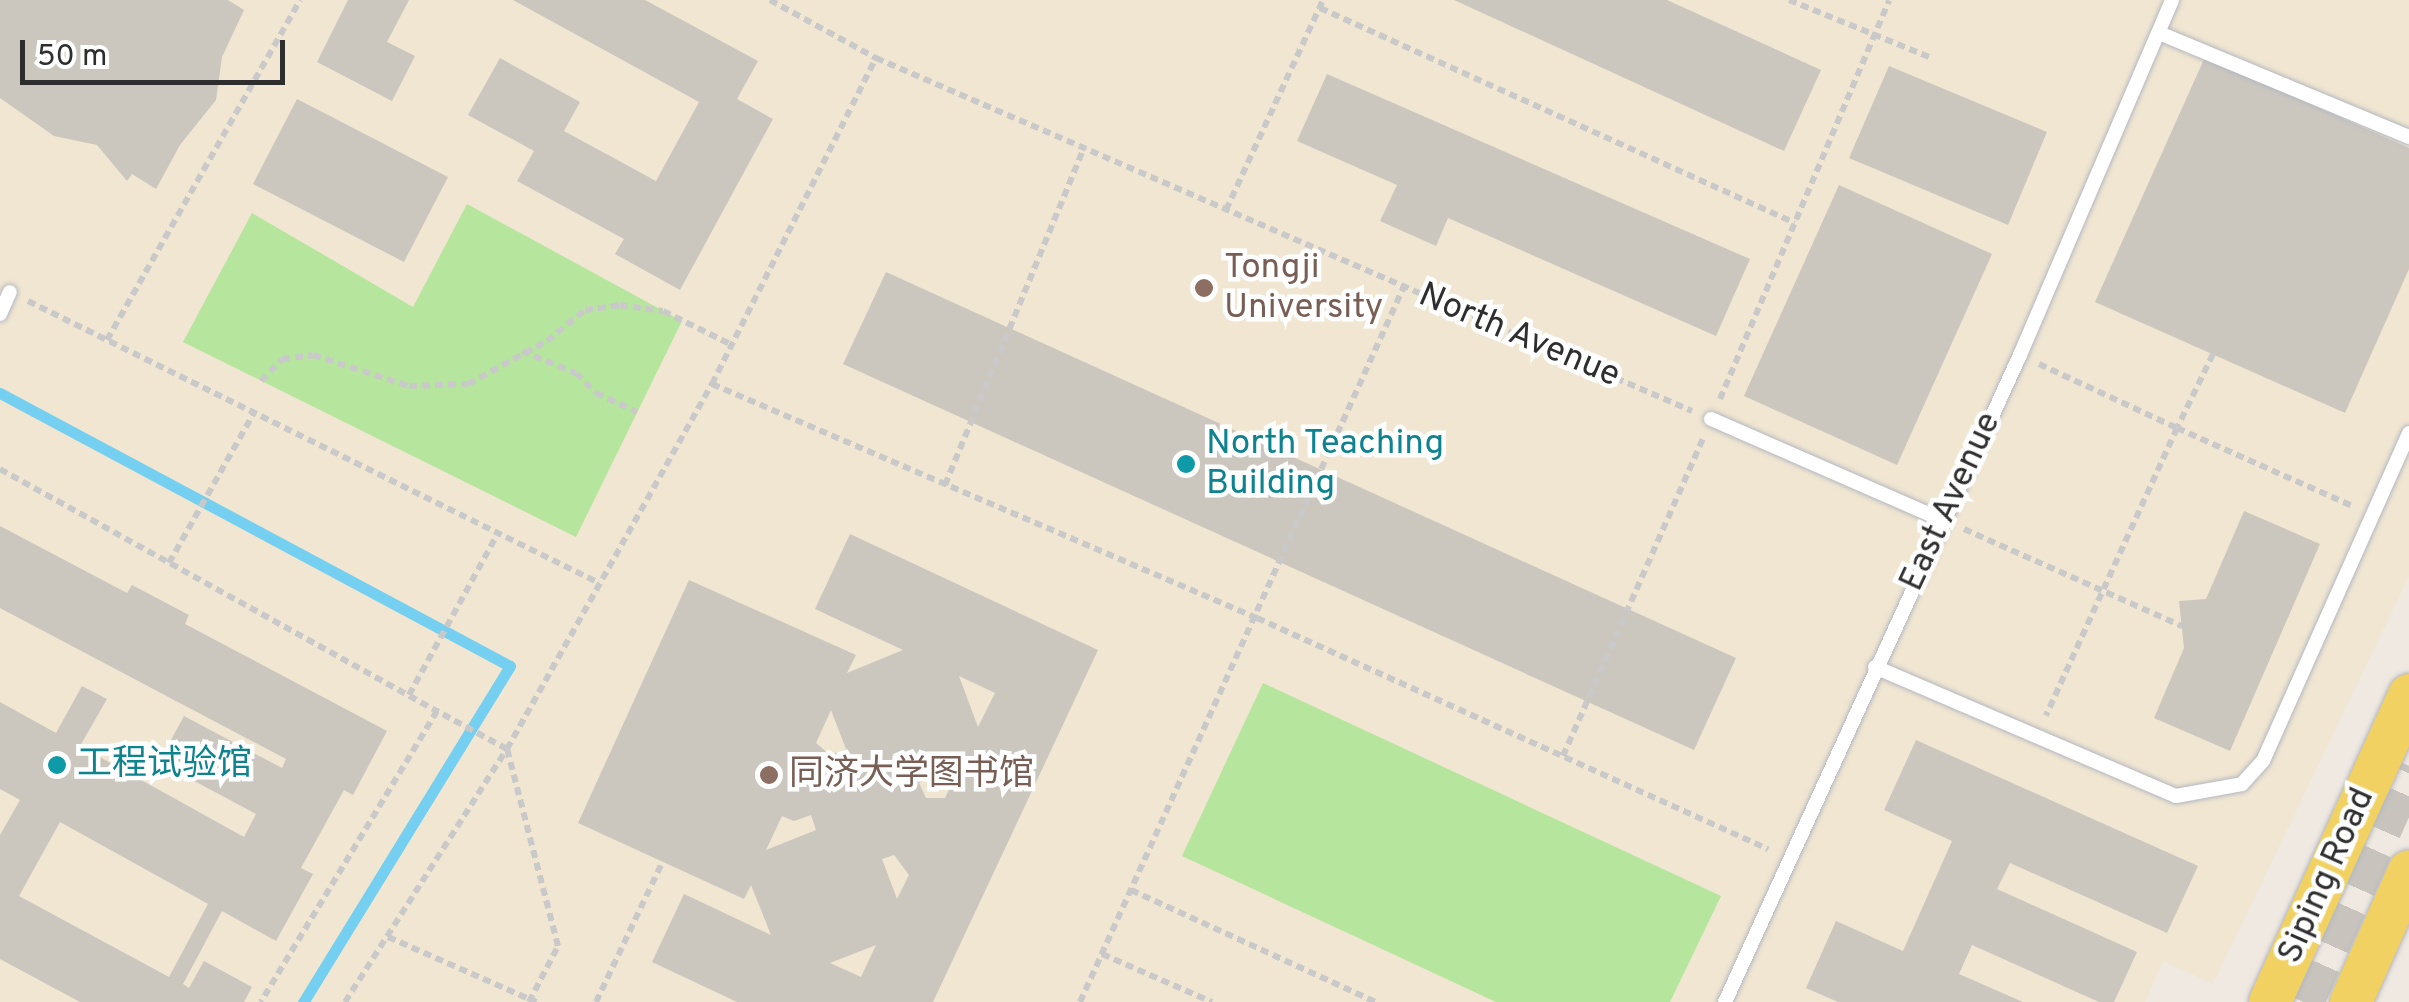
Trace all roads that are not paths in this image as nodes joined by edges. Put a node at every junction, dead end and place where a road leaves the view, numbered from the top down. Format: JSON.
{"nodes":[{"id":1,"x":2172,"y":0,"type":"edge"},
{"id":2,"x":2159,"y":32,"type":"junction"},
{"id":3,"x":2409,"y":137,"type":"edge"},
{"id":4,"x":10,"y":292,"type":"road end"},
{"id":5,"x":0,"y":314,"type":"edge"},
{"id":6,"x":1712,"y":419,"type":"road end"},
{"id":7,"x":2409,"y":433,"type":"edge"},
{"id":8,"x":1942,"y":520,"type":"junction"},
{"id":9,"x":1875,"y":666,"type":"junction"},
{"id":10,"x":2409,"y":695,"type":"edge"},
{"id":11,"x":2409,"y":871,"type":"edge"},
{"id":12,"x":1725,"y":1002,"type":"edge"},
{"id":13,"x":2270,"y":1002,"type":"edge"},
{"id":14,"x":2352,"y":1002,"type":"edge"}],
"edges":[{"from":1,"to":2,"type":"lane","name":"East Avenue"},
{"from":2,"to":3,"type":"lane"},
{"from":2,"to":8,"type":"lane","name":"East Avenue"},
{"from":4,"to":5,"type":"lane"},
{"from":6,"to":8,"type":"lane"},
{"from":7,"to":9,"type":"lane"},
{"from":8,"to":9,"type":"lane","name":"East Avenue"},
{"from":9,"to":12,"type":"lane","name":"East Avenue"},
{"from":10,"to":13,"type":"main road","name":"Siping Road"},
{"from":11,"to":14,"type":"main road","name":"Siping Road"}]}
